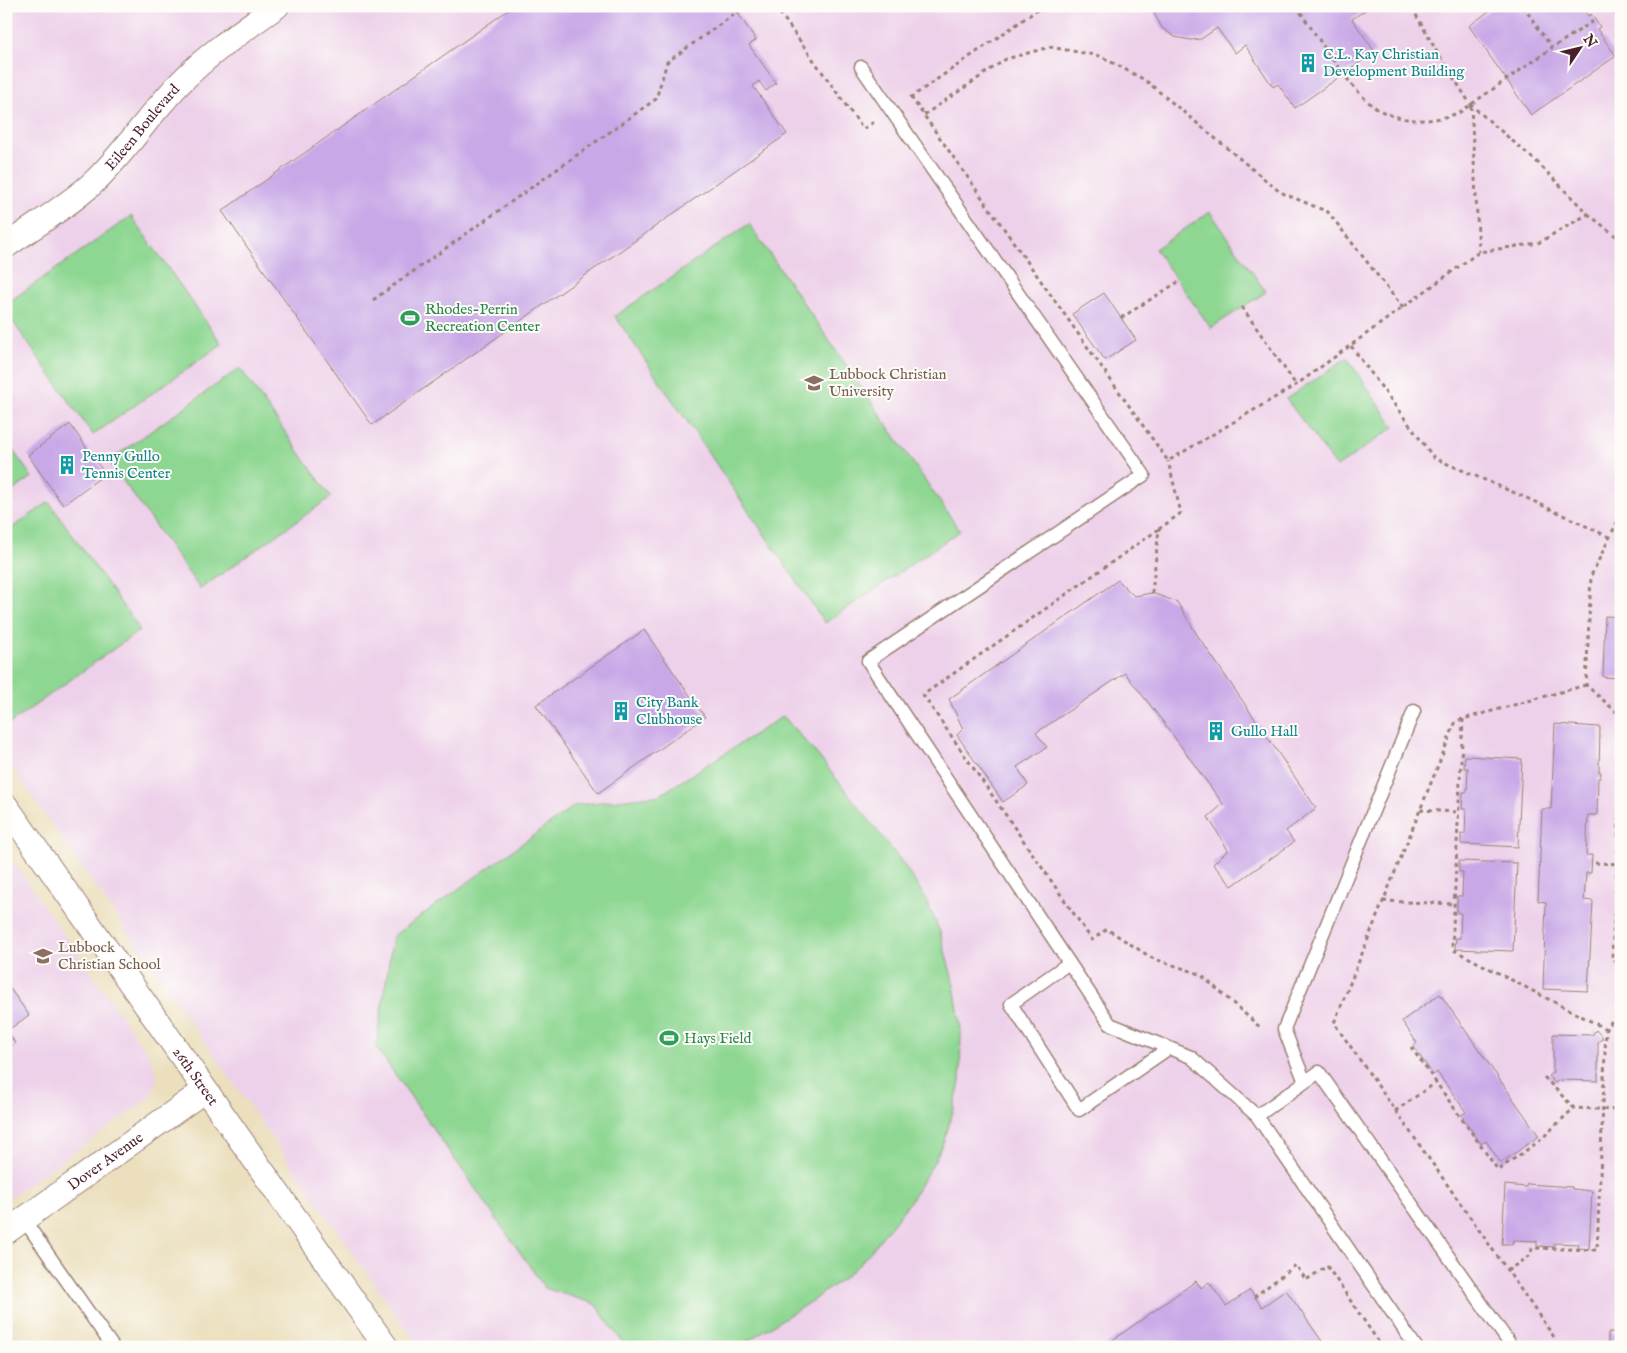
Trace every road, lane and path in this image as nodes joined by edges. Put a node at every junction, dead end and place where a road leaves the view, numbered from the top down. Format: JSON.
{"nodes":[{"id":1,"x":277,"y":6,"type":"edge"},
{"id":2,"x":746,"y":6,"type":"edge"},
{"id":3,"x":775,"y":6,"type":"edge"},
{"id":4,"x":1043,"y":6,"type":"edge"},
{"id":5,"x":1296,"y":6,"type":"edge"},
{"id":6,"x":1411,"y":6,"type":"edge"},
{"id":7,"x":1524,"y":6,"type":"edge"},
{"id":8,"x":1610,"y":6,"type":"edge"},
{"id":9,"x":1595,"y":20,"type":"dead end"},
{"id":10,"x":1621,"y":20,"type":"edge"},
{"id":11,"x":1552,"y":48,"type":"junction"},
{"id":12,"x":861,"y":67,"type":"dead end"},
{"id":13,"x":911,"y":97,"type":"junction"},
{"id":14,"x":905,"y":101,"type":"dead end"},
{"id":15,"x":1471,"y":105,"type":"junction"},
{"id":16,"x":924,"y":116,"type":"junction"},
{"id":17,"x":878,"y":119,"type":"dead end"},
{"id":18,"x":1588,"y":214,"type":"junction"},
{"id":19,"x":1621,"y":240,"type":"edge"},
{"id":20,"x":6,"y":246,"type":"edge"},
{"id":21,"x":1479,"y":252,"type":"junction"},
{"id":22,"x":1178,"y":282,"type":"dead end"},
{"id":23,"x":373,"y":300,"type":"dead end"},
{"id":24,"x":1242,"y":307,"type":"dead end"},
{"id":25,"x":1403,"y":308,"type":"junction"},
{"id":26,"x":1121,"y":318,"type":"dead end"},
{"id":27,"x":1351,"y":346,"type":"junction"},
{"id":28,"x":1296,"y":386,"type":"junction"},
{"id":29,"x":1168,"y":461,"type":"junction"},
{"id":30,"x":1621,"y":514,"type":"edge"},
{"id":31,"x":1159,"y":529,"type":"junction"},
{"id":32,"x":1609,"y":538,"type":"junction"},
{"id":33,"x":1152,"y":593,"type":"dead end"},
{"id":34,"x":1586,"y":685,"type":"junction"},
{"id":35,"x":1414,"y":711,"type":"dead end"},
{"id":36,"x":1621,"y":716,"type":"edge"},
{"id":37,"x":1463,"y":719,"type":"junction"},
{"id":38,"x":1621,"y":777,"type":"edge"},
{"id":39,"x":6,"y":806,"type":"edge"},
{"id":40,"x":1420,"y":810,"type":"junction"},
{"id":41,"x":1459,"y":812,"type":"junction"},
{"id":42,"x":1595,"y":863,"type":"dead end"},
{"id":43,"x":1619,"y":864,"type":"edge"},
{"id":44,"x":1383,"y":901,"type":"junction"},
{"id":45,"x":1454,"y":904,"type":"junction"},
{"id":46,"x":1070,"y":963,"type":"junction"},
{"id":47,"x":1621,"y":966,"type":"edge"},
{"id":48,"x":1621,"y":1013,"type":"edge"},
{"id":49,"x":1261,"y":1028,"type":"dead end"},
{"id":50,"x":1606,"y":1029,"type":"junction"},
{"id":51,"x":1411,"y":1046,"type":"dead end"},
{"id":52,"x":1170,"y":1048,"type":"junction"},
{"id":53,"x":1544,"y":1077,"type":"dead end"},
{"id":54,"x":1305,"y":1082,"type":"junction"},
{"id":55,"x":1437,"y":1082,"type":"junction"},
{"id":56,"x":205,"y":1090,"type":"junction"},
{"id":57,"x":1574,"y":1108,"type":"junction"},
{"id":58,"x":1603,"y":1109,"type":"junction"},
{"id":59,"x":1621,"y":1110,"type":"edge"},
{"id":60,"x":1395,"y":1111,"type":"junction"},
{"id":61,"x":1257,"y":1116,"type":"junction"},
{"id":62,"x":15,"y":1226,"type":"edge"},
{"id":63,"x":1507,"y":1271,"type":"junction"},
{"id":64,"x":1254,"y":1297,"type":"dead end"},
{"id":65,"x":1554,"y":1337,"type":"dead end"},
{"id":66,"x":113,"y":1347,"type":"edge"},
{"id":67,"x":386,"y":1347,"type":"edge"},
{"id":68,"x":1382,"y":1347,"type":"edge"},
{"id":69,"x":1416,"y":1347,"type":"edge"},
{"id":70,"x":1512,"y":1347,"type":"edge"}],
"edges":[{"from":1,"to":20,"type":"street","name":"Eileen Boulevard"},
{"from":2,"to":23,"type":"path"},
{"from":3,"to":17,"type":"path"},
{"from":4,"to":13,"type":"path"},
{"from":5,"to":15,"type":"path"},
{"from":6,"to":15,"type":"path"},
{"from":7,"to":11,"type":"path"},
{"from":8,"to":10,"type":"path"},
{"from":9,"to":11,"type":"path"},
{"from":11,"to":15,"type":"path"},
{"from":12,"to":46,"type":"lane"},
{"from":13,"to":14,"type":"path"},
{"from":13,"to":16,"type":"path"},
{"from":15,"to":18,"type":"path"},
{"from":15,"to":21,"type":"path"},
{"from":16,"to":25,"type":"path"},
{"from":16,"to":29,"type":"path"},
{"from":18,"to":19,"type":"path"},
{"from":18,"to":21,"type":"path"},
{"from":21,"to":25,"type":"path"},
{"from":22,"to":26,"type":"path"},
{"from":24,"to":28,"type":"path"},
{"from":25,"to":27,"type":"path"},
{"from":27,"to":28,"type":"path"},
{"from":27,"to":32,"type":"path"},
{"from":28,"to":29,"type":"path"},
{"from":29,"to":31,"type":"path"},
{"from":30,"to":32,"type":"path"},
{"from":31,"to":33,"type":"path"},
{"from":31,"to":49,"type":"path"},
{"from":32,"to":34,"type":"path"},
{"from":34,"to":36,"type":"path"},
{"from":34,"to":37,"type":"path"},
{"from":35,"to":54,"type":"lane"},
{"from":37,"to":40,"type":"path"},
{"from":37,"to":41,"type":"path"},
{"from":38,"to":43,"type":"path"},
{"from":39,"to":56,"type":"street","name":"26th Street"},
{"from":40,"to":41,"type":"path"},
{"from":40,"to":44,"type":"path"},
{"from":41,"to":45,"type":"path"},
{"from":42,"to":43,"type":"path"},
{"from":43,"to":47,"type":"path"},
{"from":44,"to":45,"type":"path"},
{"from":44,"to":60,"type":"path"},
{"from":45,"to":50,"type":"path"},
{"from":46,"to":52,"type":"lane"},
{"from":46,"to":52,"type":"lane"},
{"from":48,"to":50,"type":"path"},
{"from":50,"to":58,"type":"path"},
{"from":51,"to":55,"type":"path"},
{"from":52,"to":61,"type":"lane"},
{"from":53,"to":57,"type":"path"},
{"from":54,"to":61,"type":"lane"},
{"from":54,"to":70,"type":"lane"},
{"from":55,"to":57,"type":"path"},
{"from":55,"to":60,"type":"path"},
{"from":56,"to":62,"type":"street","name":"Dover Avenue"},
{"from":56,"to":67,"type":"street","name":"26th Street"},
{"from":57,"to":58,"type":"path"},
{"from":58,"to":59,"type":"path"},
{"from":58,"to":63,"type":"path"},
{"from":60,"to":63,"type":"path"},
{"from":61,"to":69,"type":"lane"},
{"from":62,"to":66,"type":"lane"},
{"from":63,"to":65,"type":"path"},
{"from":64,"to":68,"type":"path"}]}
